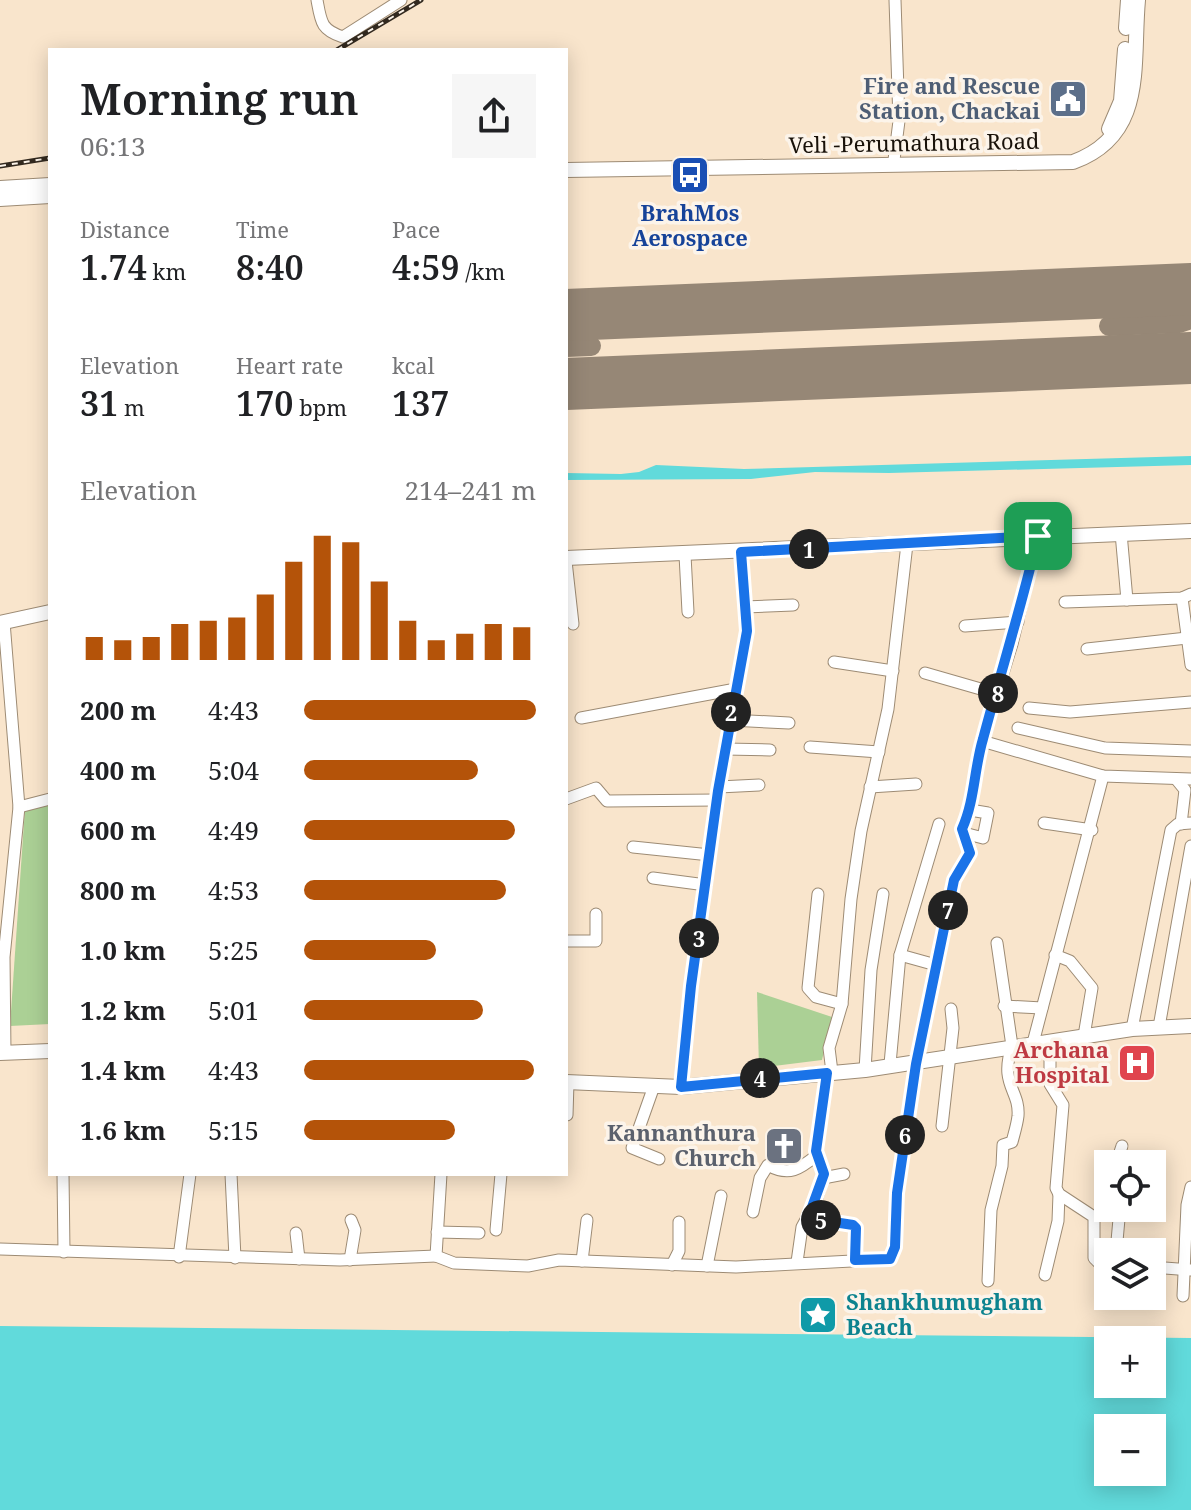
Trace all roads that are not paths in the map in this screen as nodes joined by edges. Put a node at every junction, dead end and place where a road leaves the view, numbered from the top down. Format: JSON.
{"nodes":[{"id":1,"x":317,"y":0,"type":"edge"},
{"id":2,"x":401,"y":0,"type":"edge"},
{"id":3,"x":895,"y":0,"type":"edge"},
{"id":4,"x":1128,"y":0,"type":"edge"},
{"id":5,"x":1138,"y":0,"type":"edge"},
{"id":6,"x":894,"y":160,"type":"junction"},
{"id":7,"x":568,"y":163,"type":"edge"},
{"id":8,"x":568,"y":170,"type":"edge"},
{"id":9,"x":48,"y":185,"type":"edge"},
{"id":10,"x":0,"y":188,"type":"edge"},
{"id":11,"x":48,"y":196,"type":"edge"},
{"id":12,"x":0,"y":199,"type":"edge"},
{"id":13,"x":1191,"y":525,"type":"edge"},
{"id":14,"x":1191,"y":531,"type":"edge"},
{"id":15,"x":1121,"y":533,"type":"junction"},
{"id":16,"x":1038,"y":536,"type":"junction"},
{"id":17,"x":907,"y":544,"type":"junction"},
{"id":18,"x":568,"y":551,"type":"edge"},
{"id":19,"x":741,"y":552,"type":"junction"},
{"id":20,"x":685,"y":555,"type":"junction"},
{"id":21,"x":568,"y":560,"type":"edge"},
{"id":22,"x":568,"y":578,"type":"edge"},
{"id":23,"x":1186,"y":596,"type":"edge"},
{"id":24,"x":1127,"y":600,"type":"junction"},
{"id":25,"x":1065,"y":602,"type":"dead end"},
{"id":26,"x":793,"y":605,"type":"dead end"},
{"id":27,"x":48,"y":606,"type":"edge"},
{"id":28,"x":745,"y":607,"type":"junction"},
{"id":29,"x":48,"y":612,"type":"edge"},
{"id":30,"x":688,"y":612,"type":"dead end"},
{"id":31,"x":1,"y":620,"type":"edge"},
{"id":32,"x":1018,"y":622,"type":"junction"},
{"id":33,"x":573,"y":624,"type":"dead end"},
{"id":34,"x":965,"y":626,"type":"dead end"},
{"id":35,"x":1187,"y":638,"type":"junction"},
{"id":36,"x":1087,"y":649,"type":"dead end"},
{"id":37,"x":834,"y":662,"type":"dead end"},
{"id":38,"x":1191,"y":665,"type":"edge"},
{"id":39,"x":893,"y":671,"type":"junction"},
{"id":40,"x":925,"y":673,"type":"dead end"},
{"id":41,"x":736,"y":689,"type":"junction"},
{"id":42,"x":998,"y":694,"type":"junction"},
{"id":43,"x":1191,"y":702,"type":"edge"},
{"id":44,"x":1029,"y":708,"type":"dead end"},
{"id":45,"x":581,"y":718,"type":"dead end"},
{"id":46,"x":730,"y":720,"type":"junction"},
{"id":47,"x":6,"y":722,"type":"edge"},
{"id":48,"x":789,"y":723,"type":"dead end"},
{"id":49,"x":1018,"y":728,"type":"dead end"},
{"id":50,"x":982,"y":741,"type":"junction"},
{"id":51,"x":810,"y":747,"type":"dead end"},
{"id":52,"x":725,"y":749,"type":"junction"},
{"id":53,"x":770,"y":750,"type":"dead end"},
{"id":54,"x":1191,"y":751,"type":"edge"},
{"id":55,"x":879,"y":752,"type":"junction"},
{"id":56,"x":15,"y":761,"type":"junction"},
{"id":57,"x":0,"y":762,"type":"edge"},
{"id":58,"x":1103,"y":776,"type":"junction"},
{"id":59,"x":1176,"y":779,"type":"junction"},
{"id":60,"x":1191,"y":779,"type":"edge"},
{"id":61,"x":916,"y":784,"type":"dead end"},
{"id":62,"x":759,"y":785,"type":"dead end"},
{"id":63,"x":870,"y":787,"type":"junction"},
{"id":64,"x":718,"y":794,"type":"junction"},
{"id":65,"x":568,"y":798,"type":"edge"},
{"id":66,"x":48,"y":800,"type":"edge"},
{"id":67,"x":19,"y":807,"type":"junction"},
{"id":68,"x":970,"y":810,"type":"junction"},
{"id":69,"x":1044,"y":823,"type":"dead end"},
{"id":70,"x":1186,"y":823,"type":"edge"},
{"id":71,"x":939,"y":824,"type":"dead end"},
{"id":72,"x":1092,"y":830,"type":"junction"},
{"id":73,"x":964,"y":833,"type":"junction"},
{"id":74,"x":1191,"y":846,"type":"edge"},
{"id":75,"x":633,"y":847,"type":"dead end"},
{"id":76,"x":710,"y":855,"type":"junction"},
{"id":77,"x":653,"y":878,"type":"dead end"},
{"id":78,"x":706,"y":885,"type":"junction"},
{"id":79,"x":818,"y":894,"type":"dead end"},
{"id":80,"x":883,"y":894,"type":"dead end"},
{"id":81,"x":596,"y":914,"type":"dead end"},
{"id":82,"x":568,"y":941,"type":"edge"},
{"id":83,"x":997,"y":943,"type":"dead end"},
{"id":84,"x":900,"y":955,"type":"junction"},
{"id":85,"x":1055,"y":955,"type":"junction"},
{"id":86,"x":936,"y":965,"type":"junction"},
{"id":87,"x":842,"y":1004,"type":"junction"},
{"id":88,"x":1004,"y":1006,"type":"junction"},
{"id":89,"x":1042,"y":1008,"type":"junction"},
{"id":90,"x":951,"y":1009,"type":"dead end"},
{"id":91,"x":1191,"y":1026,"type":"edge"},
{"id":92,"x":1159,"y":1027,"type":"junction"},
{"id":93,"x":1132,"y":1029,"type":"junction"},
{"id":94,"x":1084,"y":1036,"type":"junction"},
{"id":95,"x":1050,"y":1041,"type":"junction"},
{"id":96,"x":1033,"y":1043,"type":"junction"},
{"id":97,"x":1012,"y":1046,"type":"junction"},
{"id":98,"x":48,"y":1051,"type":"edge"},
{"id":99,"x":2,"y":1053,"type":"edge"},
{"id":100,"x":949,"y":1056,"type":"junction"},
{"id":101,"x":918,"y":1060,"type":"junction"},
{"id":102,"x":890,"y":1064,"type":"junction"},
{"id":103,"x":865,"y":1070,"type":"junction"},
{"id":104,"x":830,"y":1073,"type":"junction"},
{"id":105,"x":568,"y":1082,"type":"edge"},
{"id":106,"x":654,"y":1086,"type":"junction"},
{"id":107,"x":681,"y":1087,"type":"junction"},
{"id":108,"x":942,"y":1126,"type":"dead end"},
{"id":109,"x":1122,"y":1146,"type":"dead end"},
{"id":110,"x":1120,"y":1150,"type":"edge"},
{"id":111,"x":817,"y":1155,"type":"junction"},
{"id":112,"x":659,"y":1159,"type":"dead end"},
{"id":113,"x":844,"y":1174,"type":"dead end"},
{"id":114,"x":63,"y":1176,"type":"edge"},
{"id":115,"x":190,"y":1176,"type":"edge"},
{"id":116,"x":231,"y":1176,"type":"edge"},
{"id":117,"x":441,"y":1176,"type":"edge"},
{"id":118,"x":501,"y":1176,"type":"edge"},
{"id":119,"x":823,"y":1178,"type":"junction"},
{"id":120,"x":1191,"y":1187,"type":"edge"},
{"id":121,"x":1059,"y":1194,"type":"junction"},
{"id":122,"x":721,"y":1196,"type":"dead end"},
{"id":123,"x":753,"y":1212,"type":"dead end"},
{"id":124,"x":808,"y":1218,"type":"junction"},
{"id":125,"x":351,"y":1220,"type":"dead end"},
{"id":126,"x":587,"y":1220,"type":"dead end"},
{"id":127,"x":679,"y":1222,"type":"dead end"},
{"id":128,"x":496,"y":1230,"type":"dead end"},
{"id":129,"x":437,"y":1232,"type":"junction"},
{"id":130,"x":296,"y":1233,"type":"dead end"},
{"id":131,"x":479,"y":1233,"type":"dead end"},
{"id":132,"x":1094,"y":1238,"type":"edge"},
{"id":133,"x":0,"y":1249,"type":"edge"},
{"id":134,"x":64,"y":1252,"type":"junction"},
{"id":135,"x":436,"y":1256,"type":"junction"},
{"id":136,"x":179,"y":1257,"type":"junction"},
{"id":137,"x":235,"y":1258,"type":"junction"},
{"id":138,"x":299,"y":1259,"type":"junction"},
{"id":139,"x":350,"y":1260,"type":"junction"},
{"id":140,"x":855,"y":1260,"type":"junction"},
{"id":141,"x":582,"y":1261,"type":"junction"},
{"id":142,"x":797,"y":1262,"type":"junction"},
{"id":143,"x":672,"y":1265,"type":"junction"},
{"id":144,"x":707,"y":1266,"type":"junction"},
{"id":145,"x":1166,"y":1268,"type":"edge"},
{"id":146,"x":1188,"y":1270,"type":"edge"},
{"id":147,"x":1045,"y":1275,"type":"dead end"},
{"id":148,"x":988,"y":1281,"type":"dead end"},
{"id":149,"x":1183,"y":1296,"type":"dead end"}],
"edges":[{"from":1,"to":2,"type":"street"},
{"from":3,"to":6,"type":"street"},
{"from":4,"to":6,"type":"main road"},
{"from":5,"to":8,"type":"main road","name":"Veli -Perumathura Road"},
{"from":6,"to":7,"type":"main road"},
{"from":9,"to":10,"type":"main road"},
{"from":11,"to":12,"type":"main road"},
{"from":13,"to":18,"type":"main road"},
{"from":14,"to":15,"type":"main road"},
{"from":15,"to":16,"type":"main road"},
{"from":15,"to":24,"type":"street"},
{"from":16,"to":17,"type":"main road"},
{"from":16,"to":32,"type":"street"},
{"from":17,"to":19,"type":"main road"},
{"from":17,"to":39,"type":"street"},
{"from":19,"to":20,"type":"main road"},
{"from":19,"to":28,"type":"street"},
{"from":20,"to":21,"type":"main road"},
{"from":20,"to":30,"type":"street"},
{"from":22,"to":33,"type":"street"},
{"from":23,"to":24,"type":"street"},
{"from":23,"to":35,"type":"street"},
{"from":24,"to":25,"type":"street"},
{"from":26,"to":28,"type":"street"},
{"from":27,"to":31,"type":"main road"},
{"from":28,"to":41,"type":"street"},
{"from":29,"to":31,"type":"main road"},
{"from":31,"to":47,"type":"street"},
{"from":32,"to":34,"type":"street"},
{"from":32,"to":42,"type":"street"},
{"from":35,"to":36,"type":"street"},
{"from":35,"to":38,"type":"street"},
{"from":37,"to":39,"type":"street"},
{"from":39,"to":55,"type":"street"},
{"from":40,"to":42,"type":"street"},
{"from":41,"to":45,"type":"street"},
{"from":41,"to":46,"type":"street"},
{"from":42,"to":50,"type":"street"},
{"from":43,"to":44,"type":"street"},
{"from":46,"to":48,"type":"street"},
{"from":46,"to":52,"type":"street"},
{"from":47,"to":56,"type":"street"},
{"from":49,"to":54,"type":"street"},
{"from":50,"to":58,"type":"street"},
{"from":50,"to":68,"type":"street"},
{"from":51,"to":55,"type":"street"},
{"from":52,"to":53,"type":"street"},
{"from":52,"to":64,"type":"street"},
{"from":55,"to":63,"type":"street"},
{"from":56,"to":57,"type":"street"},
{"from":56,"to":67,"type":"street"},
{"from":58,"to":59,"type":"street"},
{"from":58,"to":72,"type":"street"},
{"from":59,"to":60,"type":"street"},
{"from":59,"to":70,"type":"street"},
{"from":61,"to":63,"type":"street"},
{"from":62,"to":64,"type":"street"},
{"from":63,"to":87,"type":"street"},
{"from":64,"to":65,"type":"street"},
{"from":64,"to":76,"type":"street"},
{"from":66,"to":67,"type":"street"},
{"from":67,"to":99,"type":"street"},
{"from":68,"to":73,"type":"street"},
{"from":68,"to":73,"type":"street"},
{"from":69,"to":72,"type":"street"},
{"from":70,"to":93,"type":"street"},
{"from":71,"to":84,"type":"street"},
{"from":72,"to":85,"type":"street"},
{"from":73,"to":86,"type":"street"},
{"from":74,"to":92,"type":"street"},
{"from":75,"to":76,"type":"street"},
{"from":76,"to":78,"type":"street"},
{"from":77,"to":78,"type":"street"},
{"from":78,"to":107,"type":"street"},
{"from":79,"to":87,"type":"street"},
{"from":80,"to":103,"type":"street"},
{"from":81,"to":82,"type":"street"},
{"from":83,"to":88,"type":"street"},
{"from":84,"to":86,"type":"street"},
{"from":84,"to":102,"type":"street"},
{"from":85,"to":89,"type":"street"},
{"from":85,"to":94,"type":"street"},
{"from":86,"to":101,"type":"street"},
{"from":87,"to":104,"type":"street"},
{"from":88,"to":89,"type":"street"},
{"from":88,"to":97,"type":"street"},
{"from":89,"to":96,"type":"street"},
{"from":90,"to":100,"type":"street"},
{"from":91,"to":92,"type":"main road"},
{"from":92,"to":93,"type":"main road"},
{"from":93,"to":94,"type":"main road"},
{"from":94,"to":95,"type":"main road"},
{"from":95,"to":96,"type":"main road"},
{"from":95,"to":121,"type":"street"},
{"from":96,"to":97,"type":"main road"},
{"from":97,"to":100,"type":"main road"},
{"from":97,"to":148,"type":"street"},
{"from":98,"to":99,"type":"main road"},
{"from":100,"to":101,"type":"main road"},
{"from":100,"to":108,"type":"street"},
{"from":101,"to":102,"type":"main road"},
{"from":101,"to":140,"type":"street"},
{"from":102,"to":103,"type":"main road"},
{"from":103,"to":104,"type":"main road"},
{"from":104,"to":107,"type":"main road"},
{"from":104,"to":111,"type":"street"},
{"from":105,"to":106,"type":"main road"},
{"from":106,"to":107,"type":"main road"},
{"from":106,"to":112,"type":"street"},
{"from":109,"to":110,"type":"street"},
{"from":111,"to":119,"type":"street"},
{"from":111,"to":123,"type":"street"},
{"from":113,"to":119,"type":"street"},
{"from":114,"to":134,"type":"street"},
{"from":115,"to":136,"type":"street"},
{"from":116,"to":137,"type":"street"},
{"from":117,"to":129,"type":"street"},
{"from":118,"to":128,"type":"street"},
{"from":119,"to":124,"type":"street"},
{"from":120,"to":146,"type":"street"},
{"from":121,"to":132,"type":"street"},
{"from":121,"to":147,"type":"street"},
{"from":122,"to":144,"type":"street"},
{"from":124,"to":140,"type":"street"},
{"from":124,"to":142,"type":"street"},
{"from":125,"to":139,"type":"street"},
{"from":126,"to":141,"type":"street"},
{"from":127,"to":143,"type":"street"},
{"from":129,"to":131,"type":"street"},
{"from":129,"to":135,"type":"street"},
{"from":130,"to":138,"type":"street"},
{"from":133,"to":134,"type":"street"},
{"from":134,"to":136,"type":"street"},
{"from":135,"to":139,"type":"street"},
{"from":135,"to":141,"type":"street"},
{"from":136,"to":137,"type":"street"},
{"from":137,"to":138,"type":"street"},
{"from":138,"to":139,"type":"street"},
{"from":140,"to":142,"type":"street"},
{"from":141,"to":143,"type":"street"},
{"from":142,"to":144,"type":"street"},
{"from":143,"to":144,"type":"street"},
{"from":145,"to":146,"type":"street"},
{"from":146,"to":149,"type":"street"}]}
